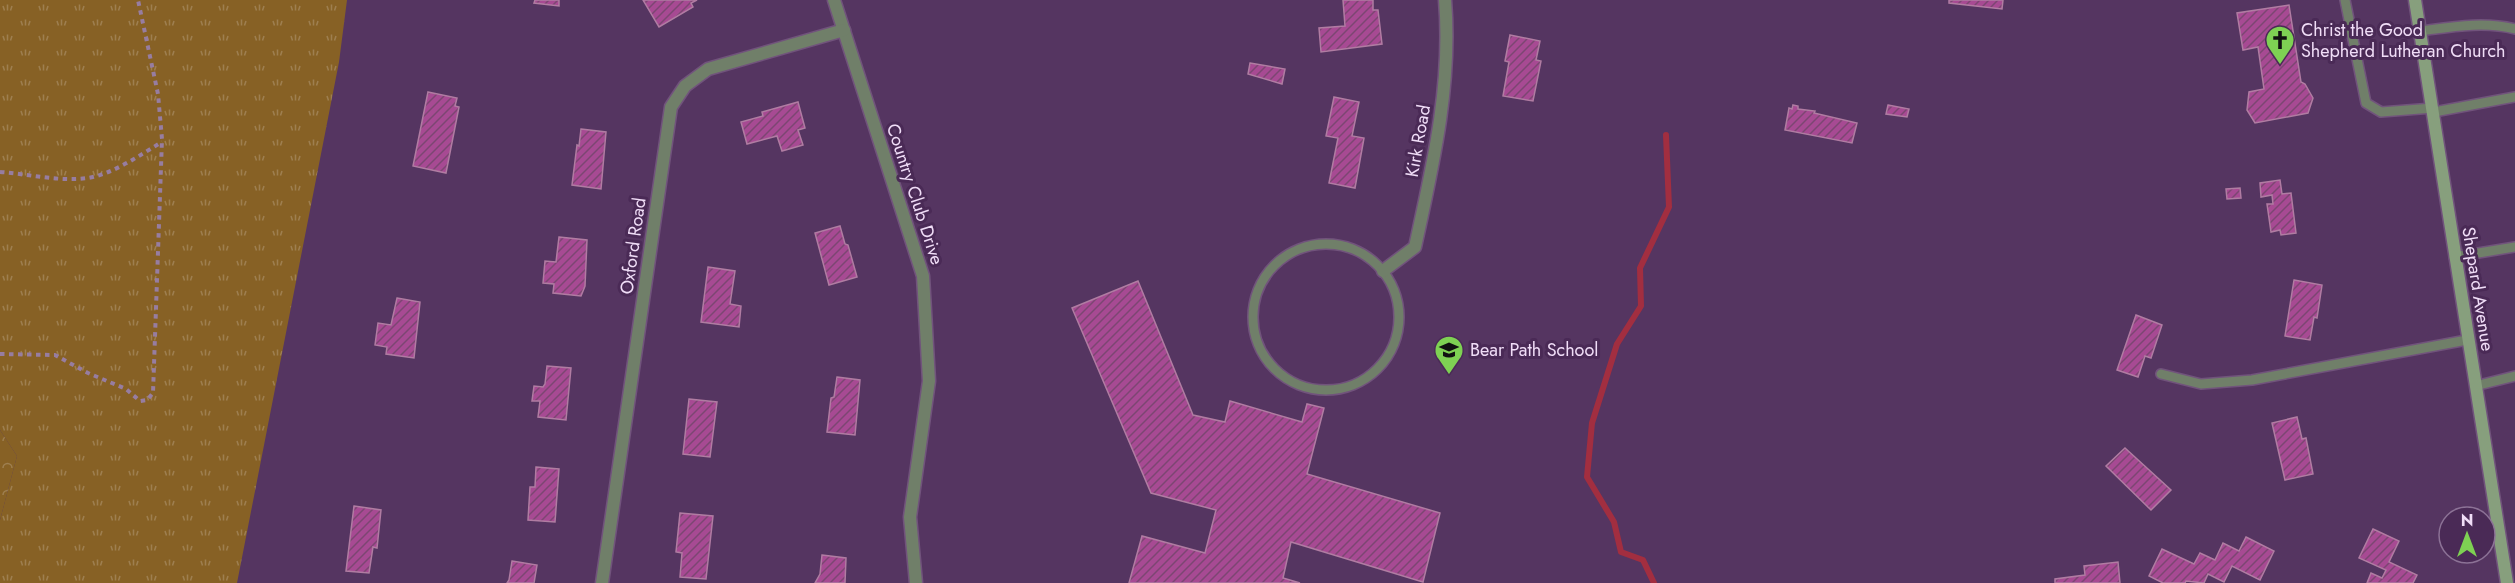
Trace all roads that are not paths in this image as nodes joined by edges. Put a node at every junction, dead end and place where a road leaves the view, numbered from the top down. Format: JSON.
{"nodes":[{"id":1,"x":834,"y":0,"type":"edge"},
{"id":2,"x":1445,"y":0,"type":"edge"},
{"id":3,"x":2345,"y":0,"type":"edge"},
{"id":4,"x":2415,"y":0,"type":"edge"},
{"id":5,"x":2515,"y":29,"type":"edge"},
{"id":6,"x":844,"y":30,"type":"junction"},
{"id":7,"x":2420,"y":31,"type":"junction"},
{"id":8,"x":2515,"y":97,"type":"edge"},
{"id":9,"x":2433,"y":110,"type":"junction"},
{"id":10,"x":2515,"y":247,"type":"edge"},
{"id":11,"x":2454,"y":257,"type":"junction"},
{"id":12,"x":1383,"y":271,"type":"junction"},
{"id":13,"x":2467,"y":340,"type":"junction"},
{"id":14,"x":2161,"y":374,"type":"dead end"},
{"id":15,"x":2515,"y":376,"type":"edge"},
{"id":16,"x":2475,"y":386,"type":"junction"},
{"id":17,"x":602,"y":583,"type":"edge"},
{"id":18,"x":916,"y":583,"type":"edge"},
{"id":19,"x":2506,"y":583,"type":"edge"}],
"edges":[{"from":1,"to":6,"type":"street","name":"Country Club Drive"},
{"from":2,"to":12,"type":"street","name":"Kirk Road"},
{"from":3,"to":9,"type":"lane"},
{"from":4,"to":7,"type":"main road","name":"Shepard Avenue"},
{"from":5,"to":7,"type":"lane"},
{"from":6,"to":17,"type":"street","name":"Oxford Road"},
{"from":6,"to":18,"type":"street","name":"Country Club Drive"},
{"from":7,"to":9,"type":"main road","name":"Shepard Avenue"},
{"from":8,"to":9,"type":"lane"},
{"from":9,"to":11,"type":"main road","name":"Shepard Avenue"},
{"from":10,"to":11,"type":"lane"},
{"from":11,"to":13,"type":"main road","name":"Shepard Avenue"},
{"from":12,"to":12,"type":"lane"},
{"from":13,"to":14,"type":"lane"},
{"from":13,"to":16,"type":"main road","name":"Shepard Avenue"},
{"from":15,"to":16,"type":"lane"},
{"from":16,"to":19,"type":"main road","name":"Shepard Avenue"}]}
